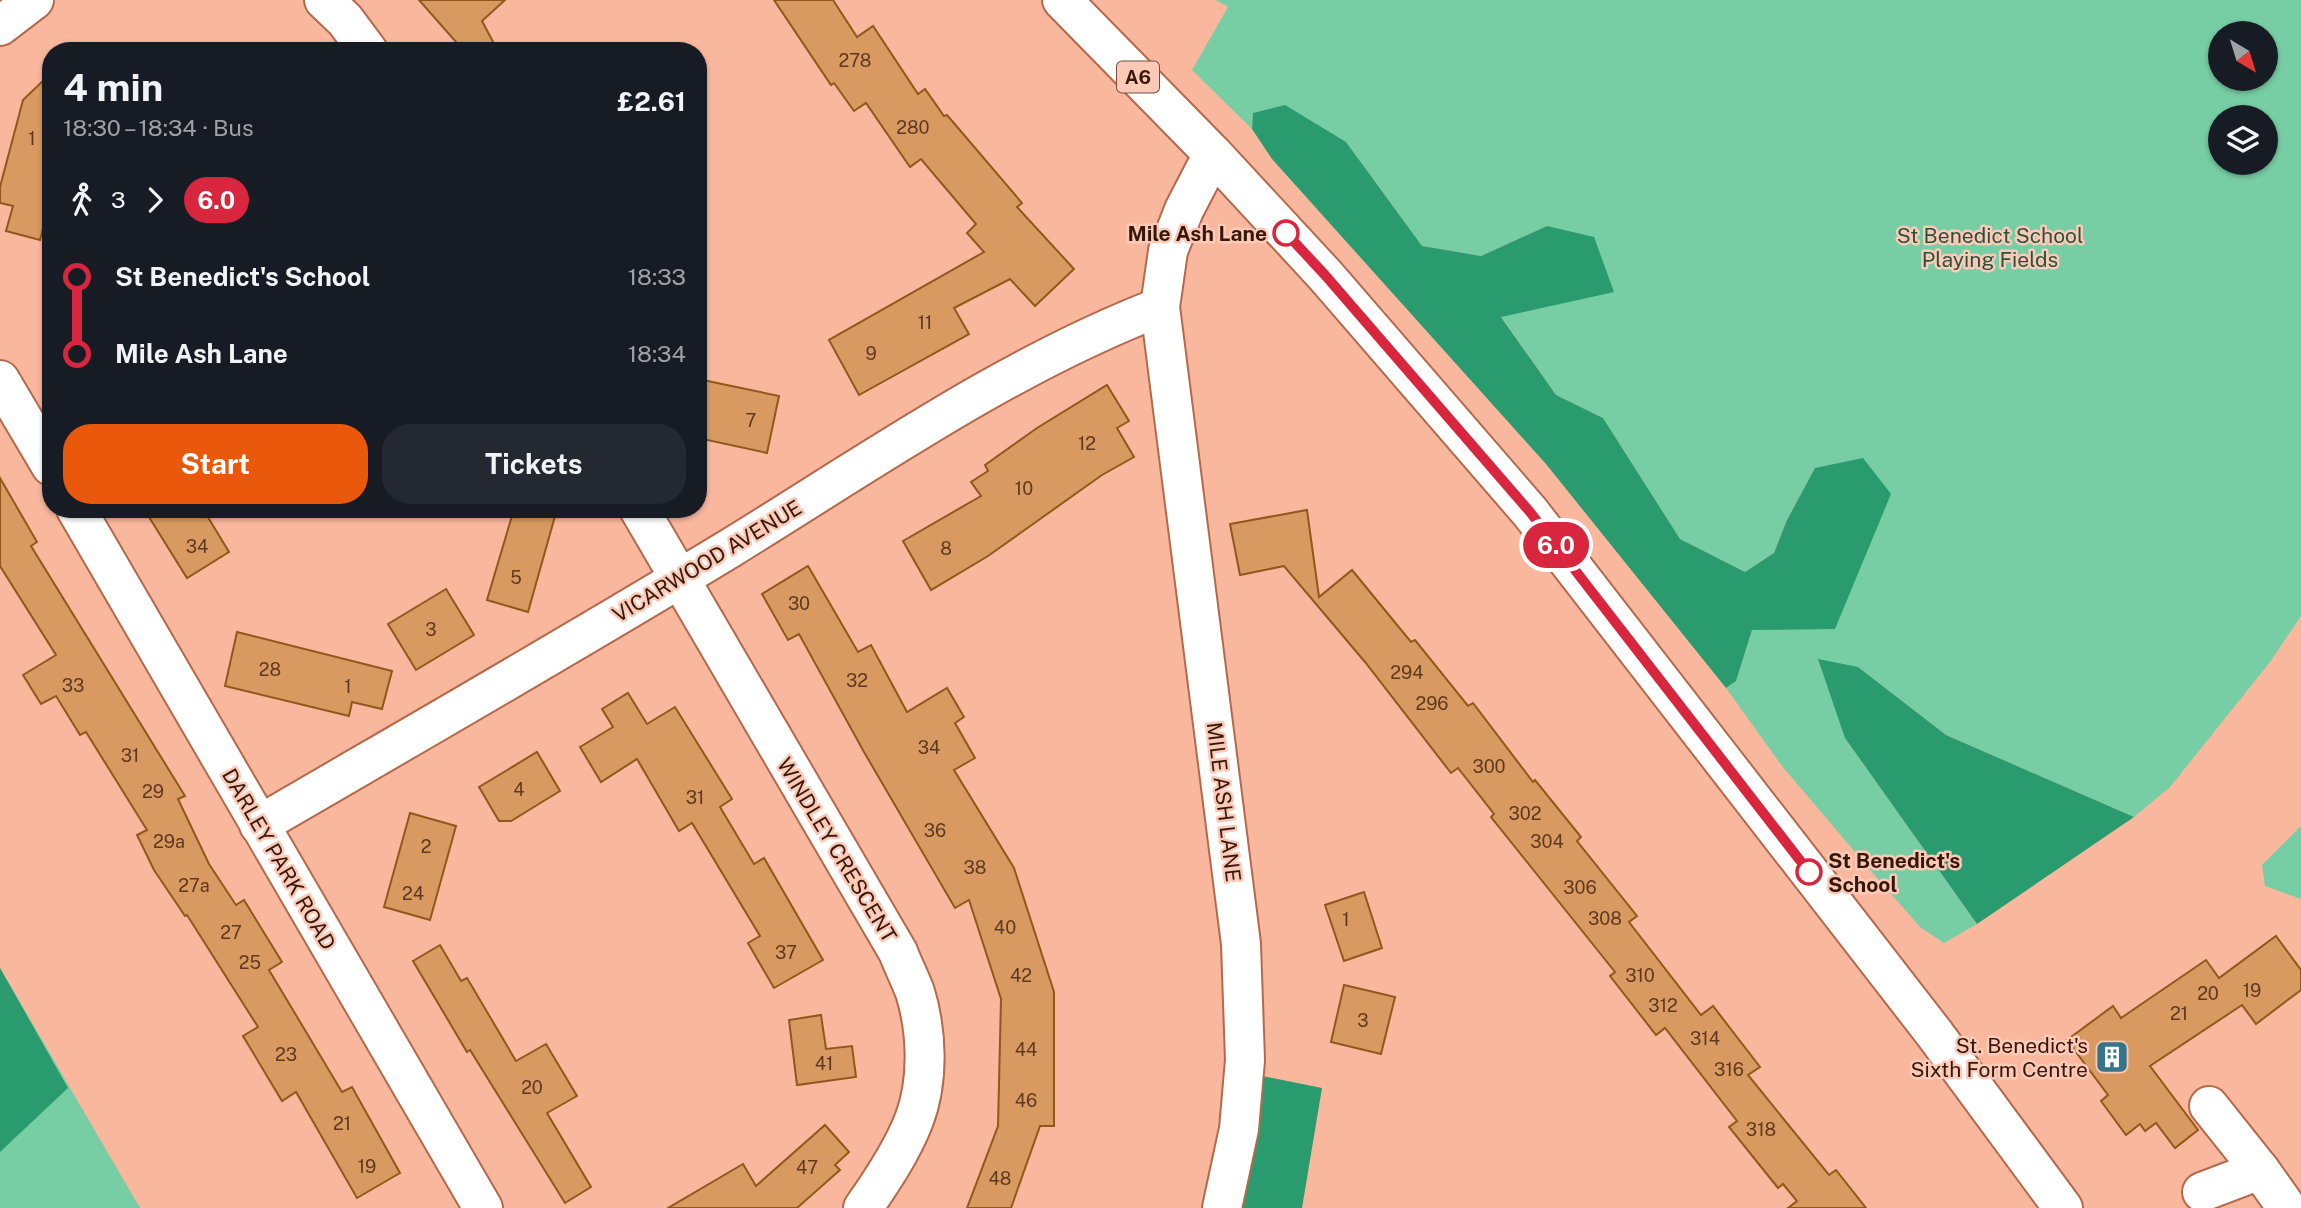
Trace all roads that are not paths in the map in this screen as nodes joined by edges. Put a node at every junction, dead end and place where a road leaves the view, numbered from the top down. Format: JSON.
{"nodes":[{"id":1,"x":34,"y":0,"type":"edge"},
{"id":2,"x":324,"y":0,"type":"edge"},
{"id":3,"x":1062,"y":0,"type":"edge"},
{"id":4,"x":0,"y":26,"type":"edge"},
{"id":5,"x":361,"y":42,"type":"edge"},
{"id":6,"x":1213,"y":154,"type":"junction"},
{"id":7,"x":1160,"y":307,"type":"junction"},
{"id":8,"x":0,"y":380,"type":"edge"},
{"id":9,"x":42,"y":451,"type":"edge"},
{"id":10,"x":81,"y":518,"type":"edge"},
{"id":11,"x":644,"y":518,"type":"edge"},
{"id":12,"x":679,"y":579,"type":"junction"},
{"id":13,"x":259,"y":825,"type":"junction"},
{"id":14,"x":2209,"y":1106,"type":"dead end"},
{"id":15,"x":2260,"y":1170,"type":"junction"},
{"id":16,"x":2202,"y":1192,"type":"dead end"},
{"id":17,"x":482,"y":1208,"type":"edge"},
{"id":18,"x":863,"y":1208,"type":"edge"},
{"id":19,"x":1222,"y":1208,"type":"edge"},
{"id":20,"x":2063,"y":1208,"type":"edge"},
{"id":21,"x":2287,"y":1208,"type":"edge"}],
"edges":[{"from":1,"to":4,"type":"street"},
{"from":2,"to":5,"type":"street"},
{"from":3,"to":6,"type":"street","number":"A6"},
{"from":6,"to":7,"type":"street","name":"MILE ASH LANE"},
{"from":6,"to":20,"type":"street","number":"A6"},
{"from":7,"to":12,"type":"street","name":"VICARWOOD AVENUE"},
{"from":7,"to":19,"type":"street","name":"MILE ASH LANE"},
{"from":8,"to":9,"type":"street"},
{"from":10,"to":13,"type":"street","name":"DARLEY PARK ROAD"},
{"from":11,"to":12,"type":"street","name":"WINDLEY CRESCENT"},
{"from":12,"to":13,"type":"street","name":"VICARWOOD AVENUE"},
{"from":12,"to":18,"type":"street","name":"WINDLEY CRESCENT"},
{"from":13,"to":17,"type":"street","name":"DARLEY PARK ROAD"},
{"from":14,"to":15,"type":"street"},
{"from":15,"to":16,"type":"street"},
{"from":15,"to":21,"type":"street"}]}
